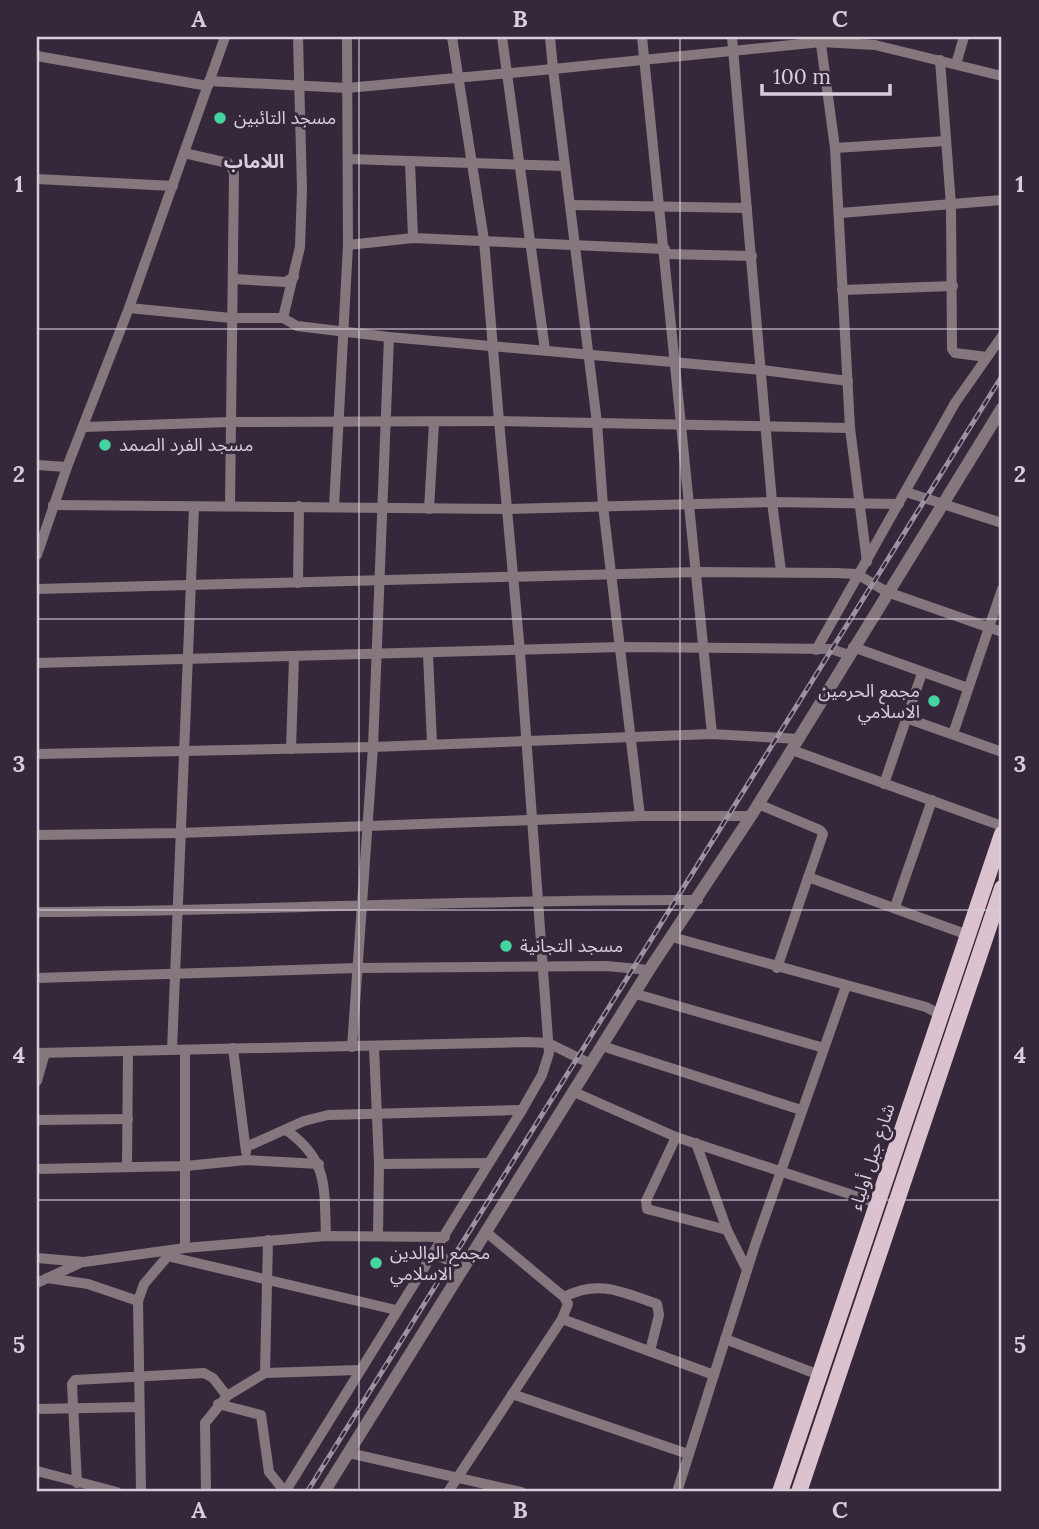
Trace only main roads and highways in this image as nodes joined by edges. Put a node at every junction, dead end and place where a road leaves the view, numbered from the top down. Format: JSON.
{"nodes":[{"id":1,"x":1002,"y":834,"type":"edge"},
{"id":2,"x":1002,"y":888,"type":"edge"},
{"id":3,"x":780,"y":1492,"type":"edge"},
{"id":4,"x":799,"y":1492,"type":"edge"}],
"edges":[{"from":1,"to":3,"type":"main road","name":"شارع جبل أولياء"},
{"from":2,"to":4,"type":"main road","name":"شارع جبل أولياء"}]}
